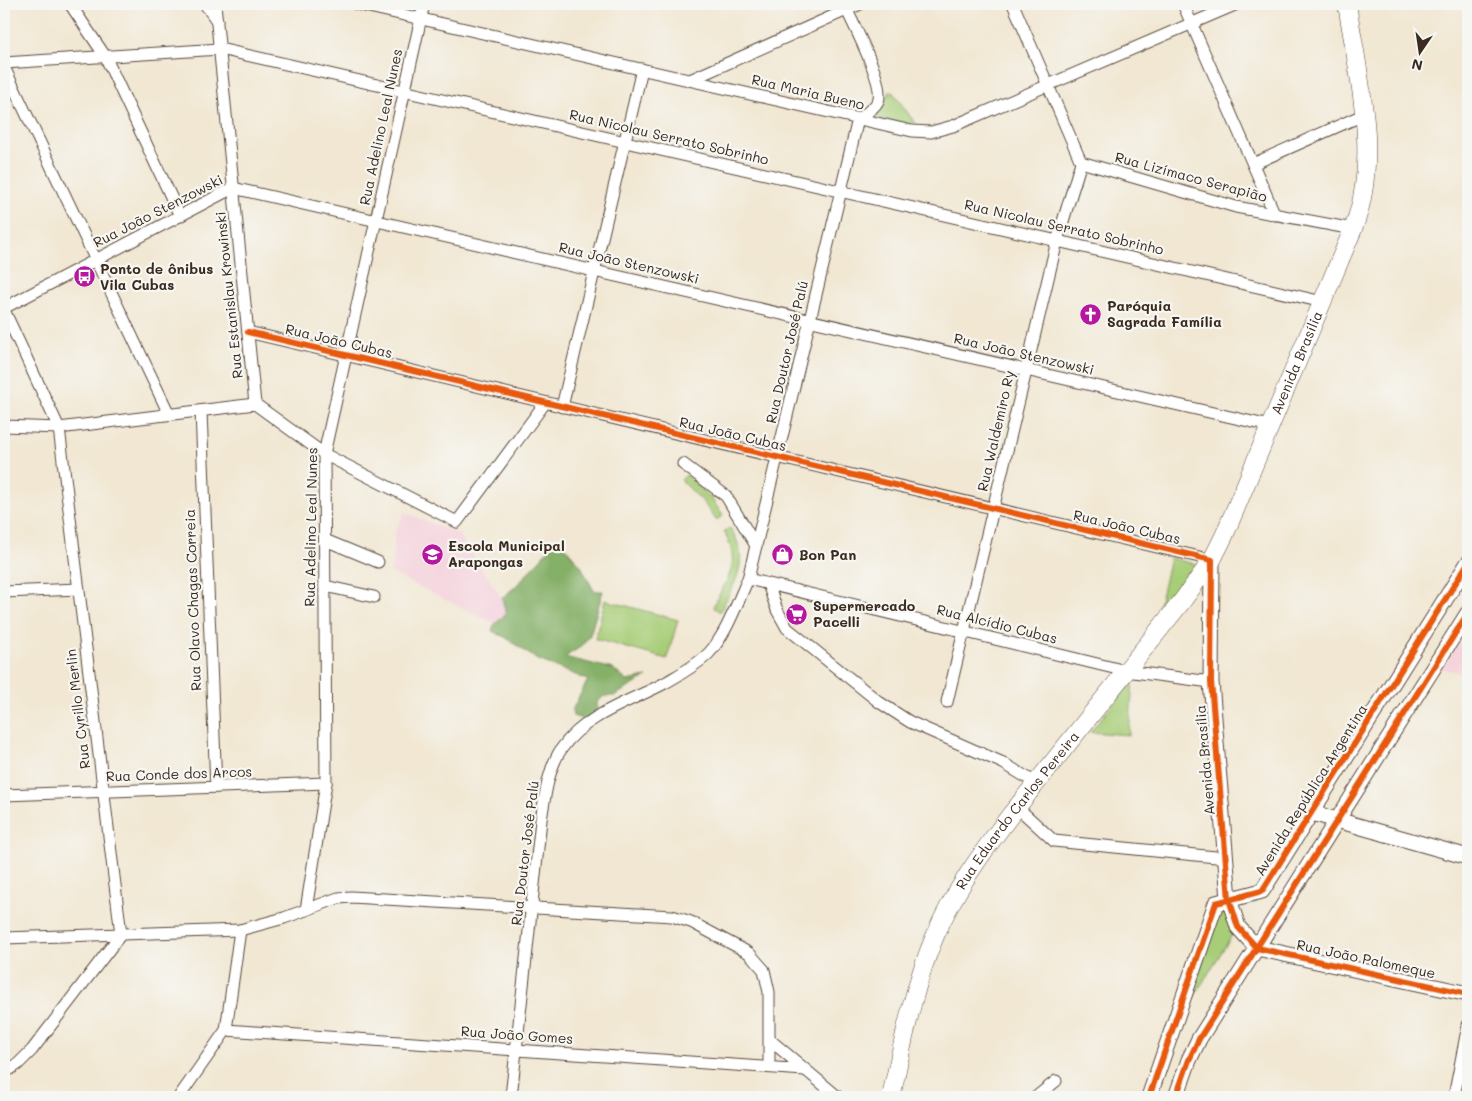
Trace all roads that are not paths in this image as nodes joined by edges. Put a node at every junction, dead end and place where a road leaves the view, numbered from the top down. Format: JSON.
{"nodes":[{"id":1,"x":70,"y":4,"type":"edge"},
{"id":2,"x":205,"y":4,"type":"edge"},
{"id":3,"x":215,"y":4,"type":"edge"},
{"id":4,"x":356,"y":4,"type":"edge"},
{"id":5,"x":424,"y":4,"type":"edge"},
{"id":6,"x":860,"y":4,"type":"edge"},
{"id":7,"x":1013,"y":4,"type":"edge"},
{"id":8,"x":1184,"y":4,"type":"edge"},
{"id":9,"x":1237,"y":4,"type":"edge"},
{"id":10,"x":1347,"y":4,"type":"edge"},
{"id":11,"x":845,"y":7,"type":"edge"},
{"id":12,"x":421,"y":19,"type":"junction"},
{"id":13,"x":217,"y":21,"type":"junction"},
{"id":14,"x":1192,"y":23,"type":"junction"},
{"id":15,"x":220,"y":49,"type":"junction"},
{"id":16,"x":106,"y":56,"type":"junction"},
{"id":17,"x":4,"y":63,"type":"edge"},
{"id":18,"x":4,"y":67,"type":"edge"},
{"id":19,"x":642,"y":69,"type":"junction"},
{"id":20,"x":690,"y":80,"type":"junction"},
{"id":21,"x":1048,"y":85,"type":"junction"},
{"id":22,"x":405,"y":92,"type":"junction"},
{"id":23,"x":1363,"y":114,"type":"junction"},
{"id":24,"x":858,"y":119,"type":"junction"},
{"id":25,"x":625,"y":142,"type":"junction"},
{"id":26,"x":1081,"y":162,"type":"junction"},
{"id":27,"x":1253,"y":164,"type":"junction"},
{"id":28,"x":233,"y":188,"type":"junction"},
{"id":29,"x":840,"y":191,"type":"junction"},
{"id":30,"x":1275,"y":215,"type":"junction"},
{"id":31,"x":180,"y":216,"type":"junction"},
{"id":32,"x":376,"y":220,"type":"junction"},
{"id":33,"x":1353,"y":229,"type":"junction"},
{"id":34,"x":1057,"y":241,"type":"junction"},
{"id":35,"x":96,"y":260,"type":"junction"},
{"id":36,"x":594,"y":271,"type":"junction"},
{"id":37,"x":1323,"y":302,"type":"junction"},
{"id":38,"x":4,"y":309,"type":"edge"},
{"id":39,"x":810,"y":320,"type":"junction"},
{"id":40,"x":248,"y":332,"type":"junction"},
{"id":41,"x":346,"y":356,"type":"junction"},
{"id":42,"x":1026,"y":370,"type":"junction"},
{"id":43,"x":545,"y":403,"type":"junction"},
{"id":44,"x":255,"y":404,"type":"junction"},
{"id":45,"x":562,"y":407,"type":"junction"},
{"id":46,"x":201,"y":411,"type":"junction"},
{"id":47,"x":170,"y":414,"type":"junction"},
{"id":48,"x":4,"y":426,"type":"edge"},
{"id":49,"x":1270,"y":426,"type":"junction"},
{"id":50,"x":59,"y":428,"type":"junction"},
{"id":51,"x":324,"y":454,"type":"junction"},
{"id":52,"x":777,"y":457,"type":"junction"},
{"id":53,"x":683,"y":464,"type":"dead end"},
{"id":54,"x":993,"y":508,"type":"junction"},
{"id":55,"x":325,"y":540,"type":"junction"},
{"id":56,"x":756,"y":546,"type":"junction"},
{"id":57,"x":1212,"y":560,"type":"junction"},
{"id":58,"x":378,"y":562,"type":"dead end"},
{"id":59,"x":1468,"y":564,"type":"edge"},
{"id":60,"x":748,"y":579,"type":"junction"},
{"id":61,"x":768,"y":584,"type":"junction"},
{"id":62,"x":325,"y":586,"type":"junction"},
{"id":63,"x":79,"y":589,"type":"junction"},
{"id":64,"x":4,"y":592,"type":"edge"},
{"id":65,"x":374,"y":597,"type":"dead end"},
{"id":66,"x":1468,"y":613,"type":"edge"},
{"id":67,"x":964,"y":632,"type":"junction"},
{"id":68,"x":1126,"y":671,"type":"junction"},
{"id":69,"x":1211,"y":682,"type":"junction"},
{"id":70,"x":947,"y":702,"type":"dead end"},
{"id":71,"x":326,"y":783,"type":"junction"},
{"id":72,"x":1036,"y":783,"type":"junction"},
{"id":73,"x":216,"y":787,"type":"junction"},
{"id":74,"x":104,"y":791,"type":"junction"},
{"id":75,"x":4,"y":795,"type":"edge"},
{"id":76,"x":1017,"y":807,"type":"junction"},
{"id":77,"x":1312,"y":813,"type":"junction"},
{"id":78,"x":1337,"y":820,"type":"junction"},
{"id":79,"x":1468,"y":857,"type":"edge"},
{"id":80,"x":1226,"y":858,"type":"junction"},
{"id":81,"x":1229,"y":899,"type":"junction"},
{"id":82,"x":532,"y":907,"type":"junction"},
{"id":83,"x":306,"y":910,"type":"junction"},
{"id":84,"x":240,"y":930,"type":"junction"},
{"id":85,"x":121,"y":934,"type":"junction"},
{"id":86,"x":4,"y":938,"type":"edge"},
{"id":87,"x":1257,"y":948,"type":"junction"},
{"id":88,"x":1468,"y":994,"type":"edge"},
{"id":89,"x":1468,"y":1025,"type":"edge"},
{"id":90,"x":226,"y":1030,"type":"junction"},
{"id":91,"x":770,"y":1040,"type":"junction"},
{"id":92,"x":517,"y":1050,"type":"junction"},
{"id":93,"x":769,"y":1067,"type":"junction"},
{"id":94,"x":805,"y":1070,"type":"junction"},
{"id":95,"x":4,"y":1073,"type":"edge"},
{"id":96,"x":1056,"y":1081,"type":"dead end"},
{"id":97,"x":184,"y":1096,"type":"edge"},
{"id":98,"x":511,"y":1097,"type":"edge"},
{"id":99,"x":838,"y":1097,"type":"edge"},
{"id":100,"x":891,"y":1097,"type":"edge"},
{"id":101,"x":1036,"y":1097,"type":"edge"},
{"id":102,"x":1149,"y":1097,"type":"edge"},
{"id":103,"x":1176,"y":1097,"type":"edge"},
{"id":104,"x":1454,"y":1097,"type":"edge"}],
"edges":[{"from":1,"to":16,"type":"street"},
{"from":2,"to":13,"type":"street"},
{"from":3,"to":13,"type":"street","name":"Rua Estanislau Krowinski"},
{"from":4,"to":12,"type":"street","name":"Rua Maria Bueno"},
{"from":5,"to":12,"type":"street","name":"Rua Adelino Leal Nunes"},
{"from":6,"to":11,"type":"street"},
{"from":7,"to":21,"type":"street"},
{"from":8,"to":14,"type":"street"},
{"from":9,"to":14,"type":"street","name":"Rua Maria Bueno"},
{"from":10,"to":23,"type":"main road","name":"Avenida Brasília"},
{"from":11,"to":20,"type":"street"},
{"from":11,"to":24,"type":"street"},
{"from":12,"to":19,"type":"street","name":"Rua Maria Bueno"},
{"from":12,"to":22,"type":"street","name":"Rua Adelino Leal Nunes"},
{"from":13,"to":15,"type":"street","name":"Rua Estanislau Krowinski"},
{"from":14,"to":21,"type":"street","name":"Rua Maria Bueno"},
{"from":14,"to":27,"type":"street"},
{"from":15,"to":16,"type":"street","name":"Rua Nicolau Serrato Sobrinho"},
{"from":15,"to":22,"type":"street","name":"Rua Nicolau Serrato Sobrinho"},
{"from":15,"to":28,"type":"street","name":"Rua Estanislau Krowinski"},
{"from":16,"to":17,"type":"street","name":"Rua Nicolau Serrato Sobrinho"},
{"from":16,"to":31,"type":"street"},
{"from":18,"to":35,"type":"street"},
{"from":19,"to":20,"type":"street","name":"Rua Maria Bueno"},
{"from":19,"to":25,"type":"street"},
{"from":20,"to":24,"type":"street","name":"Rua Maria Bueno"},
{"from":21,"to":24,"type":"street","name":"Rua Maria Bueno"},
{"from":21,"to":26,"type":"street"},
{"from":22,"to":25,"type":"street","name":"Rua Nicolau Serrato Sobrinho"},
{"from":22,"to":32,"type":"street","name":"Rua Adelino Leal Nunes"},
{"from":23,"to":27,"type":"street"},
{"from":23,"to":33,"type":"main road","name":"Avenida Brasília"},
{"from":24,"to":29,"type":"street","name":"Rua Doutor José Palú"},
{"from":25,"to":29,"type":"street","name":"Rua Nicolau Serrato Sobrinho"},
{"from":25,"to":36,"type":"street"},
{"from":26,"to":30,"type":"street","name":"Rua Lizímaco Serapião"},
{"from":26,"to":34,"type":"street","name":"Rua Waldemiro Ry"},
{"from":27,"to":30,"type":"street"},
{"from":28,"to":31,"type":"street","name":"Rua João Stenzowski"},
{"from":28,"to":32,"type":"street","name":"Rua João Stenzowski"},
{"from":28,"to":40,"type":"street","name":"Rua Estanislau Krowinski"},
{"from":29,"to":34,"type":"street","name":"Rua Nicolau Serrato Sobrinho"},
{"from":29,"to":39,"type":"street","name":"Rua Doutor José Palú"},
{"from":30,"to":33,"type":"street","name":"Rua Lizímaco Serapião"},
{"from":31,"to":35,"type":"street","name":"Rua João Stenzowski"},
{"from":32,"to":36,"type":"street","name":"Rua João Stenzowski"},
{"from":32,"to":41,"type":"street","name":"Rua Adelino Leal Nunes"},
{"from":33,"to":37,"type":"main road","name":"Avenida Brasília"},
{"from":34,"to":37,"type":"street","name":"Rua Nicolau Serrato Sobrinho"},
{"from":34,"to":42,"type":"street","name":"Rua Waldemiro Ry"},
{"from":35,"to":38,"type":"street","name":"Rua João Stenzowski"},
{"from":35,"to":47,"type":"street"},
{"from":36,"to":39,"type":"street","name":"Rua João Stenzowski"},
{"from":36,"to":45,"type":"street"},
{"from":37,"to":49,"type":"main road","name":"Avenida Brasília"},
{"from":38,"to":50,"type":"street","name":"Rua Cyrillo Merlin"},
{"from":39,"to":42,"type":"street","name":"Rua João Stenzowski"},
{"from":39,"to":52,"type":"street","name":"Rua Doutor José Palú"},
{"from":40,"to":41,"type":"street","name":"Rua João Cubas"},
{"from":40,"to":44,"type":"street","name":"Rua Estanislau Krowinski"},
{"from":41,"to":43,"type":"street","name":"Rua João Cubas"},
{"from":41,"to":51,"type":"street","name":"Rua Adelino Leal Nunes"},
{"from":42,"to":49,"type":"street","name":"Rua João Stenzowski"},
{"from":42,"to":54,"type":"street","name":"Rua Waldemiro Ry"},
{"from":43,"to":45,"type":"street","name":"Rua João Cubas"},
{"from":43,"to":51,"type":"street"},
{"from":44,"to":46,"type":"street"},
{"from":44,"to":51,"type":"street"},
{"from":45,"to":52,"type":"street","name":"Rua João Cubas"},
{"from":46,"to":47,"type":"street"},
{"from":46,"to":73,"type":"street","name":"Rua Olavo Chagas Correia"},
{"from":47,"to":50,"type":"street"},
{"from":48,"to":50,"type":"street"},
{"from":49,"to":57,"type":"main road","name":"Avenida Brasília"},
{"from":50,"to":63,"type":"street","name":"Rua Cyrillo Merlin"},
{"from":51,"to":55,"type":"street","name":"Rua Adelino Leal Nunes"},
{"from":52,"to":54,"type":"street","name":"Rua João Cubas"},
{"from":52,"to":56,"type":"street","name":"Rua Doutor José Palú"},
{"from":53,"to":56,"type":"street"},
{"from":54,"to":57,"type":"street","name":"Rua João Cubas"},
{"from":54,"to":67,"type":"street","name":"Rua Waldemiro Ry"},
{"from":55,"to":58,"type":"street"},
{"from":55,"to":62,"type":"street","name":"Rua Adelino Leal Nunes"},
{"from":56,"to":60,"type":"street","name":"Rua Doutor José Palú"},
{"from":57,"to":68,"type":"main road","name":"Rua Eduardo Carlos Pereira"},
{"from":57,"to":69,"type":"street","name":"Avenida Brasília"},
{"from":59,"to":77,"type":"street","name":"Avenida República Argentina"},
{"from":60,"to":61,"type":"street","name":"Rua Alcídio Cubas"},
{"from":60,"to":82,"type":"street","name":"Rua Doutor José Palú"},
{"from":61,"to":67,"type":"street","name":"Rua Alcídio Cubas"},
{"from":61,"to":72,"type":"street"},
{"from":62,"to":65,"type":"street"},
{"from":62,"to":71,"type":"street","name":"Rua Adelino Leal Nunes"},
{"from":63,"to":64,"type":"street"},
{"from":63,"to":74,"type":"street","name":"Rua Cyrillo Merlin"},
{"from":66,"to":78,"type":"street"},
{"from":67,"to":68,"type":"street","name":"Rua Alcídio Cubas"},
{"from":67,"to":70,"type":"street","name":"Rua Waldemiro Ry"},
{"from":68,"to":69,"type":"street","name":"Rua Alcídio Cubas"},
{"from":68,"to":72,"type":"main road","name":"Rua Eduardo Carlos Pereira"},
{"from":69,"to":80,"type":"street","name":"Avenida Brasília"},
{"from":71,"to":73,"type":"street","name":"Rua Conde dos Arcos"},
{"from":71,"to":83,"type":"street","name":"Rua Adelino Leal Nunes"},
{"from":72,"to":76,"type":"main road","name":"Rua Eduardo Carlos Pereira"},
{"from":73,"to":74,"type":"street","name":"Rua Conde dos Arcos"},
{"from":74,"to":75,"type":"street","name":"Rua Conde dos Arcos"},
{"from":74,"to":85,"type":"street","name":"Rua Cyrillo Merlin"},
{"from":76,"to":80,"type":"street"},
{"from":76,"to":100,"type":"main road","name":"Rua Eduardo Carlos Pereira"},
{"from":77,"to":78,"type":"street"},
{"from":77,"to":81,"type":"street","name":"Avenida República Argentina"},
{"from":78,"to":79,"type":"street"},
{"from":78,"to":87,"type":"street"},
{"from":80,"to":81,"type":"street","name":"Avenida Brasília"},
{"from":81,"to":87,"type":"street","name":"Avenida Brasília"},
{"from":81,"to":102,"type":"street","name":"Avenida República Argentina"},
{"from":82,"to":83,"type":"street"},
{"from":82,"to":91,"type":"street"},
{"from":82,"to":92,"type":"street","name":"Rua Doutor José Palú"},
{"from":83,"to":84,"type":"street"},
{"from":84,"to":85,"type":"street"},
{"from":84,"to":90,"type":"street"},
{"from":85,"to":86,"type":"street"},
{"from":85,"to":95,"type":"street"},
{"from":87,"to":88,"type":"street","name":"Rua João Palomeque"},
{"from":87,"to":103,"type":"street"},
{"from":89,"to":104,"type":"street"},
{"from":90,"to":92,"type":"street","name":"Rua João Gomes"},
{"from":90,"to":97,"type":"street"},
{"from":91,"to":93,"type":"street"},
{"from":91,"to":94,"type":"street"},
{"from":92,"to":93,"type":"street","name":"Rua João Gomes"},
{"from":92,"to":98,"type":"street","name":"Rua Doutor José Palú"},
{"from":93,"to":94,"type":"street","name":"Rua João Gomes"},
{"from":94,"to":99,"type":"street"},
{"from":96,"to":101,"type":"street"}]}
